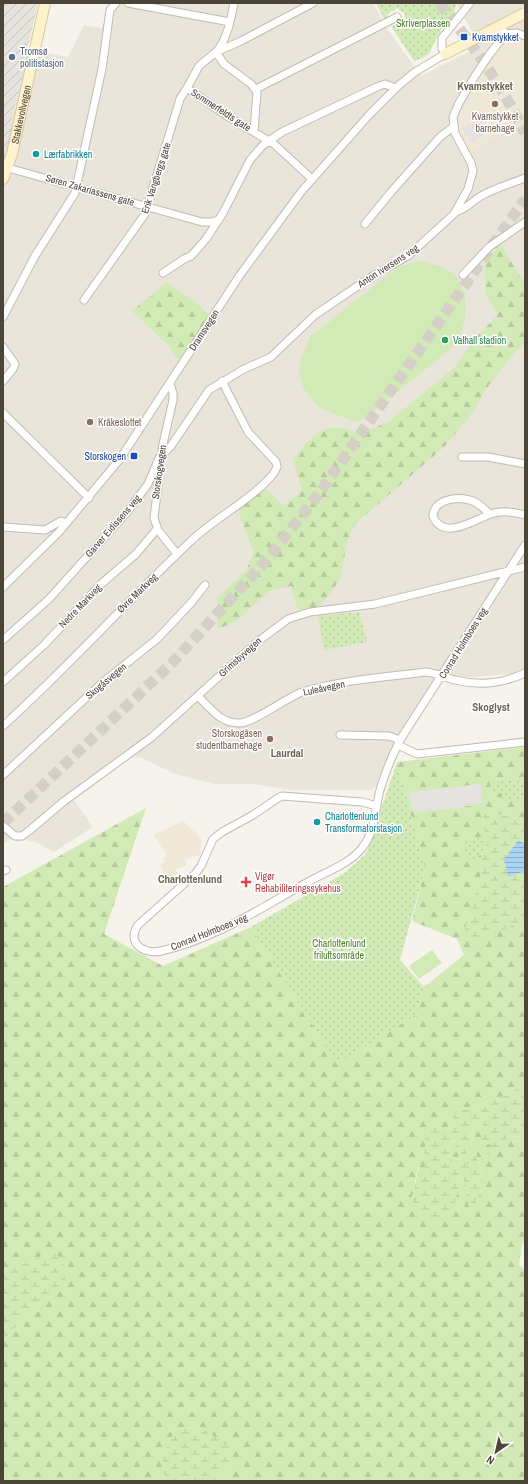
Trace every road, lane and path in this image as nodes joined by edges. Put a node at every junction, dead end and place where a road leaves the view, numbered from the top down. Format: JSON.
{"nodes":[{"id":1,"x":45,"y":3,"type":"edge"},
{"id":2,"x":116,"y":3,"type":"edge"},
{"id":3,"x":128,"y":3,"type":"edge"},
{"id":4,"x":234,"y":3,"type":"edge"},
{"id":5,"x":313,"y":3,"type":"edge"},
{"id":6,"x":470,"y":3,"type":"edge"},
{"id":7,"x":525,"y":13,"type":"edge"},
{"id":8,"x":396,"y":17,"type":"dead end"},
{"id":9,"x":230,"y":22,"type":"junction"},
{"id":10,"x":500,"y":25,"type":"junction"},
{"id":11,"x":505,"y":34,"type":"junction"},
{"id":12,"x":525,"y":36,"type":"edge"},
{"id":13,"x":216,"y":52,"type":"junction"},
{"id":14,"x":445,"y":54,"type":"junction"},
{"id":15,"x":187,"y":88,"type":"junction"},
{"id":16,"x":395,"y":88,"type":"junction"},
{"id":17,"x":256,"y":89,"type":"junction"},
{"id":18,"x":453,"y":126,"type":"junction"},
{"id":19,"x":254,"y":131,"type":"junction"},
{"id":20,"x":269,"y":141,"type":"junction"},
{"id":21,"x":8,"y":168,"type":"junction"},
{"id":22,"x":525,"y":178,"type":"edge"},
{"id":23,"x":3,"y":179,"type":"edge"},
{"id":24,"x":312,"y":179,"type":"junction"},
{"id":25,"x":76,"y":186,"type":"junction"},
{"id":26,"x":148,"y":207,"type":"junction"},
{"id":27,"x":455,"y":212,"type":"junction"},
{"id":28,"x":218,"y":220,"type":"junction"},
{"id":29,"x":525,"y":222,"type":"edge"},
{"id":30,"x":365,"y":224,"type":"dead end"},
{"id":31,"x":163,"y":273,"type":"dead end"},
{"id":32,"x":463,"y":275,"type":"dead end"},
{"id":33,"x":84,"y":300,"type":"dead end"},
{"id":34,"x":3,"y":317,"type":"edge"},
{"id":35,"x":3,"y":347,"type":"edge"},
{"id":36,"x":222,"y":381,"type":"junction"},
{"id":37,"x":3,"y":382,"type":"edge"},
{"id":38,"x":170,"y":384,"type":"junction"},
{"id":39,"x":3,"y":413,"type":"edge"},
{"id":40,"x":162,"y":454,"type":"junction"},
{"id":41,"x":462,"y":457,"type":"dead end"},
{"id":42,"x":525,"y":464,"type":"edge"},
{"id":43,"x":89,"y":498,"type":"junction"},
{"id":44,"x":490,"y":514,"type":"junction"},
{"id":45,"x":525,"y":515,"type":"edge"},
{"id":46,"x":67,"y":523,"type":"junction"},
{"id":47,"x":3,"y":527,"type":"edge"},
{"id":48,"x":157,"y":529,"type":"junction"},
{"id":49,"x":525,"y":545,"type":"edge"},
{"id":50,"x":177,"y":554,"type":"junction"},
{"id":51,"x":525,"y":567,"type":"edge"},
{"id":52,"x":509,"y":570,"type":"junction"},
{"id":53,"x":205,"y":585,"type":"dead end"},
{"id":54,"x":3,"y":587,"type":"edge"},
{"id":55,"x":3,"y":640,"type":"edge"},
{"id":56,"x":525,"y":673,"type":"edge"},
{"id":57,"x":442,"y":676,"type":"junction"},
{"id":58,"x":3,"y":682,"type":"edge"},
{"id":59,"x":198,"y":696,"type":"junction"},
{"id":60,"x":3,"y":726,"type":"edge"},
{"id":61,"x":340,"y":735,"type":"dead end"},
{"id":62,"x":399,"y":742,"type":"junction"},
{"id":63,"x":525,"y":742,"type":"edge"},
{"id":64,"x":3,"y":775,"type":"edge"},
{"id":65,"x":377,"y":806,"type":"junction"},
{"id":66,"x":3,"y":826,"type":"edge"}],
"edges":[{"from":1,"to":21,"type":"street","name":"Stakkevollvegen"},
{"from":2,"to":25,"type":"street"},
{"from":3,"to":9,"type":"street"},
{"from":4,"to":9,"type":"street"},
{"from":5,"to":13,"type":"street","name":"Sommerfeldts gate"},
{"from":6,"to":14,"type":"street"},
{"from":7,"to":10,"type":"street"},
{"from":8,"to":17,"type":"street"},
{"from":9,"to":13,"type":"street"},
{"from":10,"to":11,"type":"street"},
{"from":10,"to":14,"type":"street"},
{"from":11,"to":12,"type":"street"},
{"from":11,"to":18,"type":"street"},
{"from":13,"to":15,"type":"street","name":"Sommerfeldts gate"},
{"from":13,"to":17,"type":"street"},
{"from":14,"to":16,"type":"street","name":"Dramsvegen"},
{"from":15,"to":19,"type":"street","name":"Sommerfeldts gate"},
{"from":15,"to":26,"type":"street","name":"Erik Vangbergs gate"},
{"from":16,"to":20,"type":"street"},
{"from":16,"to":24,"type":"street","name":"Dramsvegen"},
{"from":17,"to":19,"type":"street"},
{"from":18,"to":27,"type":"street","name":"Anton Iversens veg"},
{"from":18,"to":30,"type":"street"},
{"from":19,"to":20,"type":"street","name":"Sommerfeldts gate"},
{"from":20,"to":24,"type":"street","name":"Sommerfeldts gate"},
{"from":20,"to":28,"type":"street"},
{"from":21,"to":23,"type":"street","name":"Stakkevollvegen"},
{"from":21,"to":25,"type":"street","name":"Søren Zakariassens gate"},
{"from":22,"to":27,"type":"street"},
{"from":24,"to":38,"type":"street","name":"Dramsvegen"},
{"from":25,"to":26,"type":"street","name":"Søren Zakariassens gate"},
{"from":25,"to":34,"type":"street"},
{"from":26,"to":28,"type":"street","name":"Søren Zakariassens gate"},
{"from":26,"to":33,"type":"street","name":"Erik Vangbergs gate"},
{"from":27,"to":36,"type":"street","name":"Anton Iversens veg"},
{"from":28,"to":31,"type":"street"},
{"from":29,"to":32,"type":"street"},
{"from":35,"to":37,"type":"street"},
{"from":36,"to":40,"type":"street","name":"Garver Eidissens veg"},
{"from":36,"to":50,"type":"street","name":"Øvre Markveg"},
{"from":38,"to":40,"type":"street","name":"Storskogvegen"},
{"from":38,"to":43,"type":"street","name":"Dramsvegen"},
{"from":39,"to":43,"type":"street"},
{"from":40,"to":48,"type":"street","name":"Storskogvegen"},
{"from":40,"to":55,"type":"street","name":"Garver Eidissens veg"},
{"from":41,"to":42,"type":"street"},
{"from":43,"to":46,"type":"street","name":"Dramsvegen"},
{"from":44,"to":44,"type":"street"},
{"from":44,"to":45,"type":"street"},
{"from":46,"to":47,"type":"street"},
{"from":46,"to":54,"type":"street","name":"Dramsvegen"},
{"from":48,"to":50,"type":"street"},
{"from":48,"to":58,"type":"street","name":"Nedre Markveg"},
{"from":49,"to":52,"type":"street","name":"Conrad Holmboes veg"},
{"from":50,"to":60,"type":"street","name":"Øvre Markveg"},
{"from":51,"to":52,"type":"street","name":"Grimsbyvegen"},
{"from":52,"to":57,"type":"street","name":"Conrad Holmboes veg"},
{"from":52,"to":59,"type":"street","name":"Grimsbyvegen"},
{"from":53,"to":64,"type":"street","name":"Skogåsvegen"},
{"from":56,"to":57,"type":"street","name":"Luleåvegen"},
{"from":57,"to":59,"type":"street","name":"Luleåvegen"},
{"from":57,"to":62,"type":"street","name":"Conrad Holmboes veg"},
{"from":59,"to":66,"type":"street","name":"Grimsbyvegen"},
{"from":61,"to":62,"type":"street"},
{"from":62,"to":63,"type":"street"},
{"from":62,"to":65,"type":"street","name":"Conrad Holmboes veg"},
{"from":65,"to":65,"type":"street","name":"Conrad Holmboes veg"}]}
